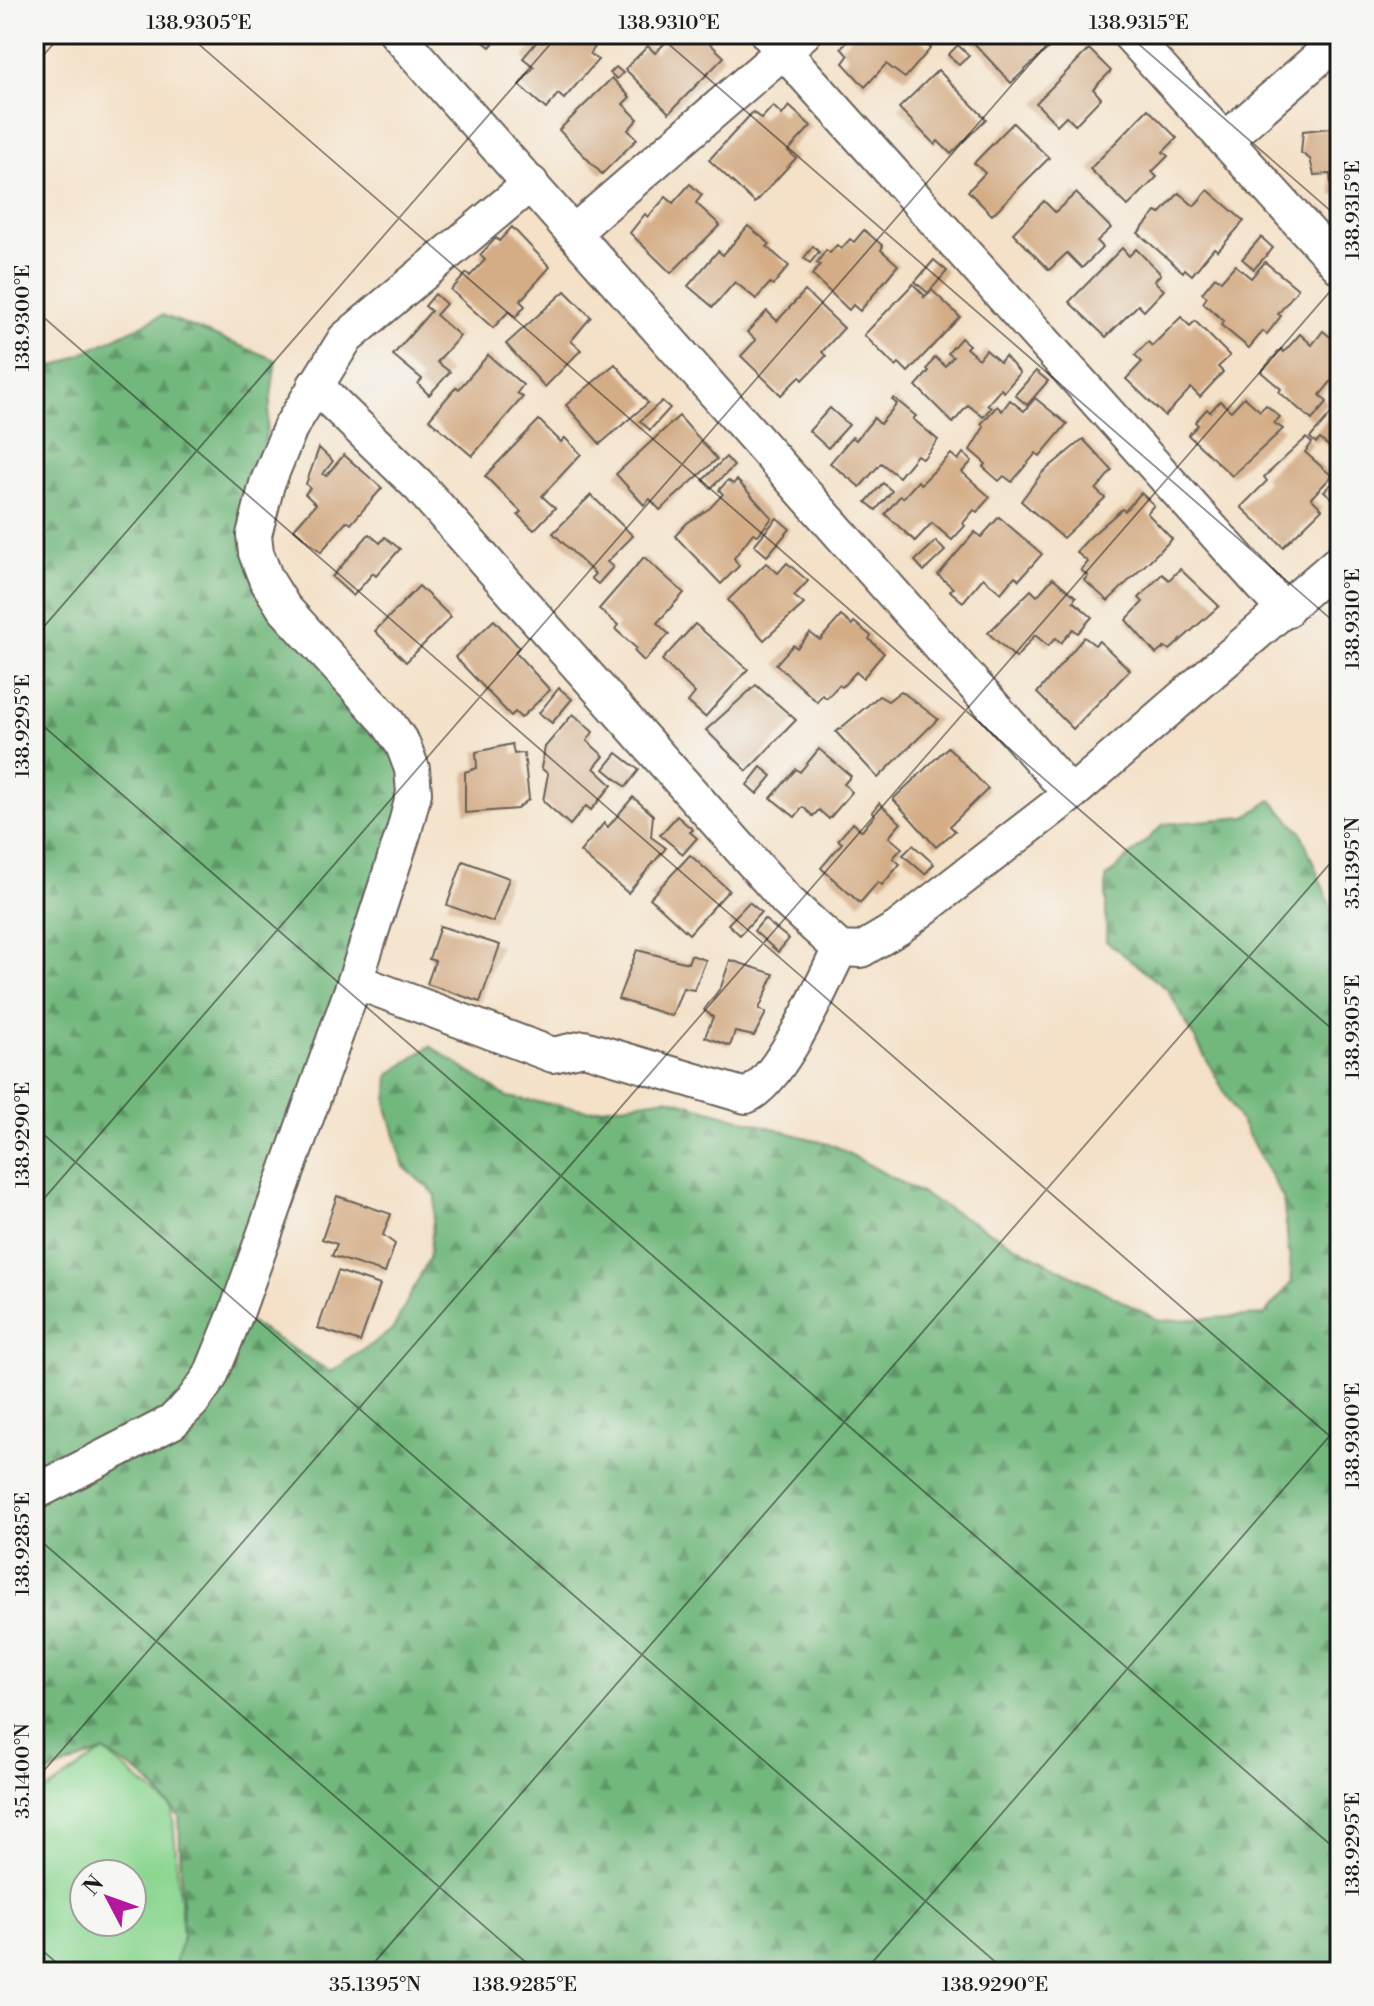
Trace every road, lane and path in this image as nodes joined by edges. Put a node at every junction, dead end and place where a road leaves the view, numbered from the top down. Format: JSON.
{"nodes":[{"id":1,"x":397,"y":34,"type":"edge"},
{"id":2,"x":1129,"y":34,"type":"edge"},
{"id":3,"x":1340,"y":39,"type":"edge"},
{"id":4,"x":785,"y":40,"type":"edge"},
{"id":5,"x":1225,"y":140,"type":"junction"},
{"id":6,"x":531,"y":183,"type":"junction"},
{"id":7,"x":574,"y":232,"type":"junction"},
{"id":8,"x":1340,"y":267,"type":"edge"},
{"id":9,"x":315,"y":385,"type":"junction"},
{"id":10,"x":1340,"y":561,"type":"edge"},
{"id":11,"x":1285,"y":611,"type":"junction"},
{"id":12,"x":1071,"y":794,"type":"junction"},
{"id":13,"x":840,"y":949,"type":"junction"},
{"id":14,"x":355,"y":981,"type":"junction"},
{"id":15,"x":34,"y":1493,"type":"edge"}],
"edges":[{"from":1,"to":6,"type":"street"},
{"from":2,"to":5,"type":"street"},
{"from":3,"to":5,"type":"street"},
{"from":4,"to":7,"type":"street"},
{"from":4,"to":11,"type":"street"},
{"from":5,"to":8,"type":"street"},
{"from":6,"to":7,"type":"street"},
{"from":6,"to":9,"type":"street"},
{"from":7,"to":12,"type":"street"},
{"from":9,"to":13,"type":"street"},
{"from":9,"to":14,"type":"street"},
{"from":10,"to":11,"type":"street"},
{"from":11,"to":12,"type":"street"},
{"from":12,"to":13,"type":"street"},
{"from":13,"to":14,"type":"street"},
{"from":14,"to":15,"type":"street"}]}
